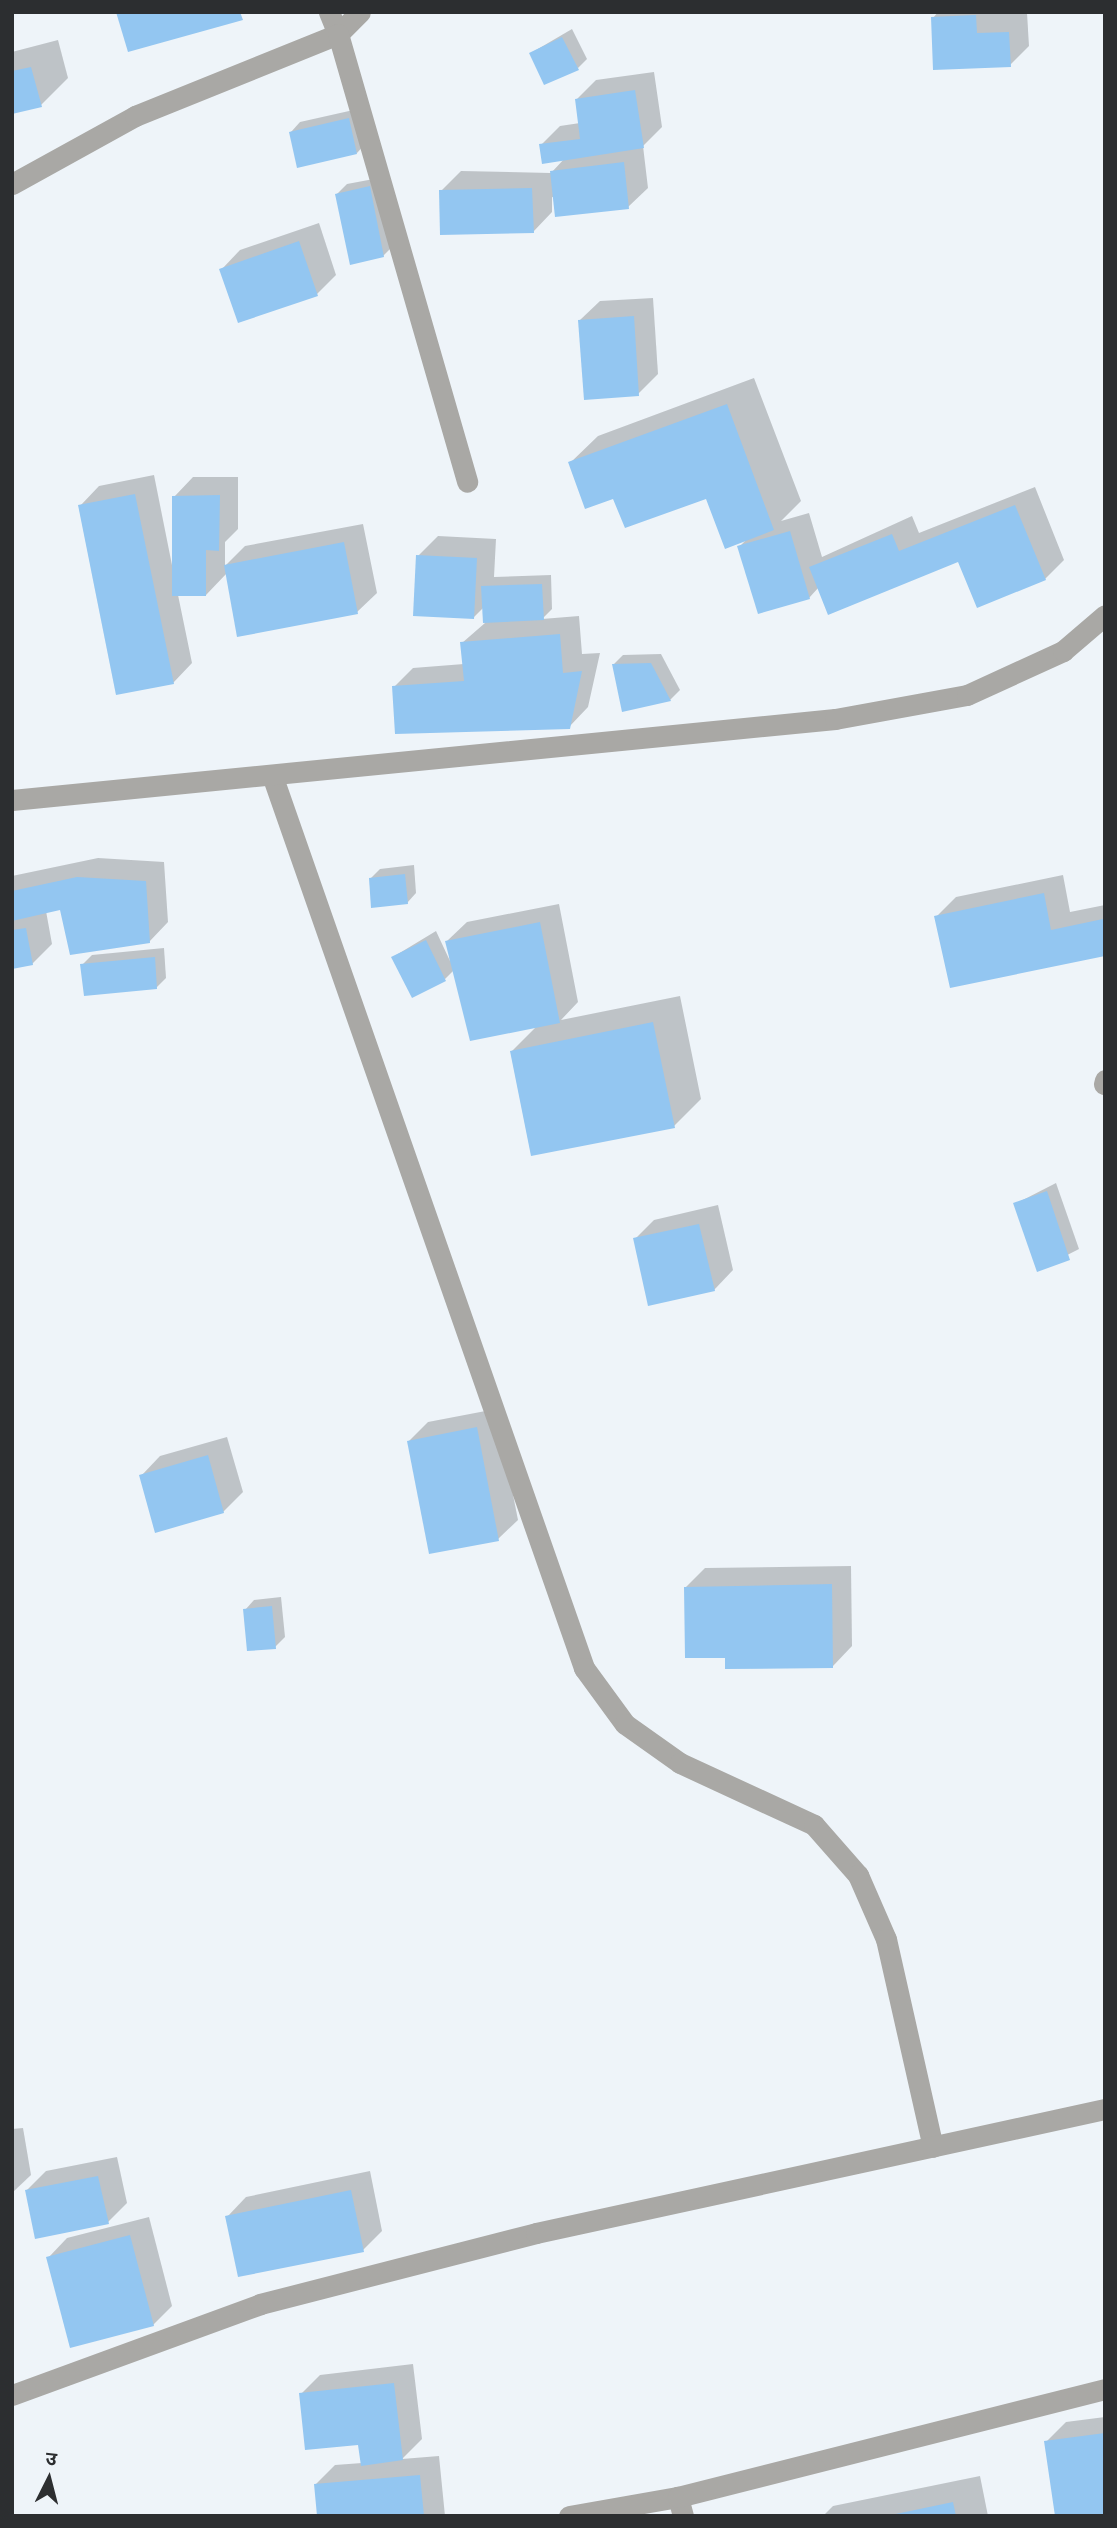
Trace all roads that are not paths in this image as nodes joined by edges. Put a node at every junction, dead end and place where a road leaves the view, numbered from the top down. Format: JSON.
{"nodes":[{"id":1,"x":329,"y":12,"type":"edge"},
{"id":2,"x":360,"y":12,"type":"edge"},
{"id":3,"x":338,"y":34,"type":"junction"},
{"id":4,"x":12,"y":184,"type":"edge"},
{"id":5,"x":467,"y":482,"type":"dead end"},
{"id":6,"x":1105,"y":615,"type":"edge"},
{"id":7,"x":272,"y":775,"type":"junction"},
{"id":8,"x":12,"y":800,"type":"edge"},
{"id":9,"x":1105,"y":2109,"type":"edge"},
{"id":10,"x":933,"y":2147,"type":"junction"},
{"id":11,"x":1105,"y":2389,"type":"edge"},
{"id":12,"x":12,"y":2395,"type":"edge"},
{"id":13,"x":680,"y":2507,"type":"edge"},
{"id":14,"x":569,"y":2516,"type":"edge"}],
"edges":[{"from":1,"to":3,"type":"street"},
{"from":2,"to":3,"type":"street"},
{"from":3,"to":4,"type":"street"},
{"from":3,"to":5,"type":"street"},
{"from":6,"to":7,"type":"street"},
{"from":7,"to":8,"type":"street"},
{"from":7,"to":10,"type":"street"},
{"from":9,"to":10,"type":"street"},
{"from":10,"to":12,"type":"street"},
{"from":11,"to":13,"type":"street"},
{"from":13,"to":14,"type":"street"}]}
